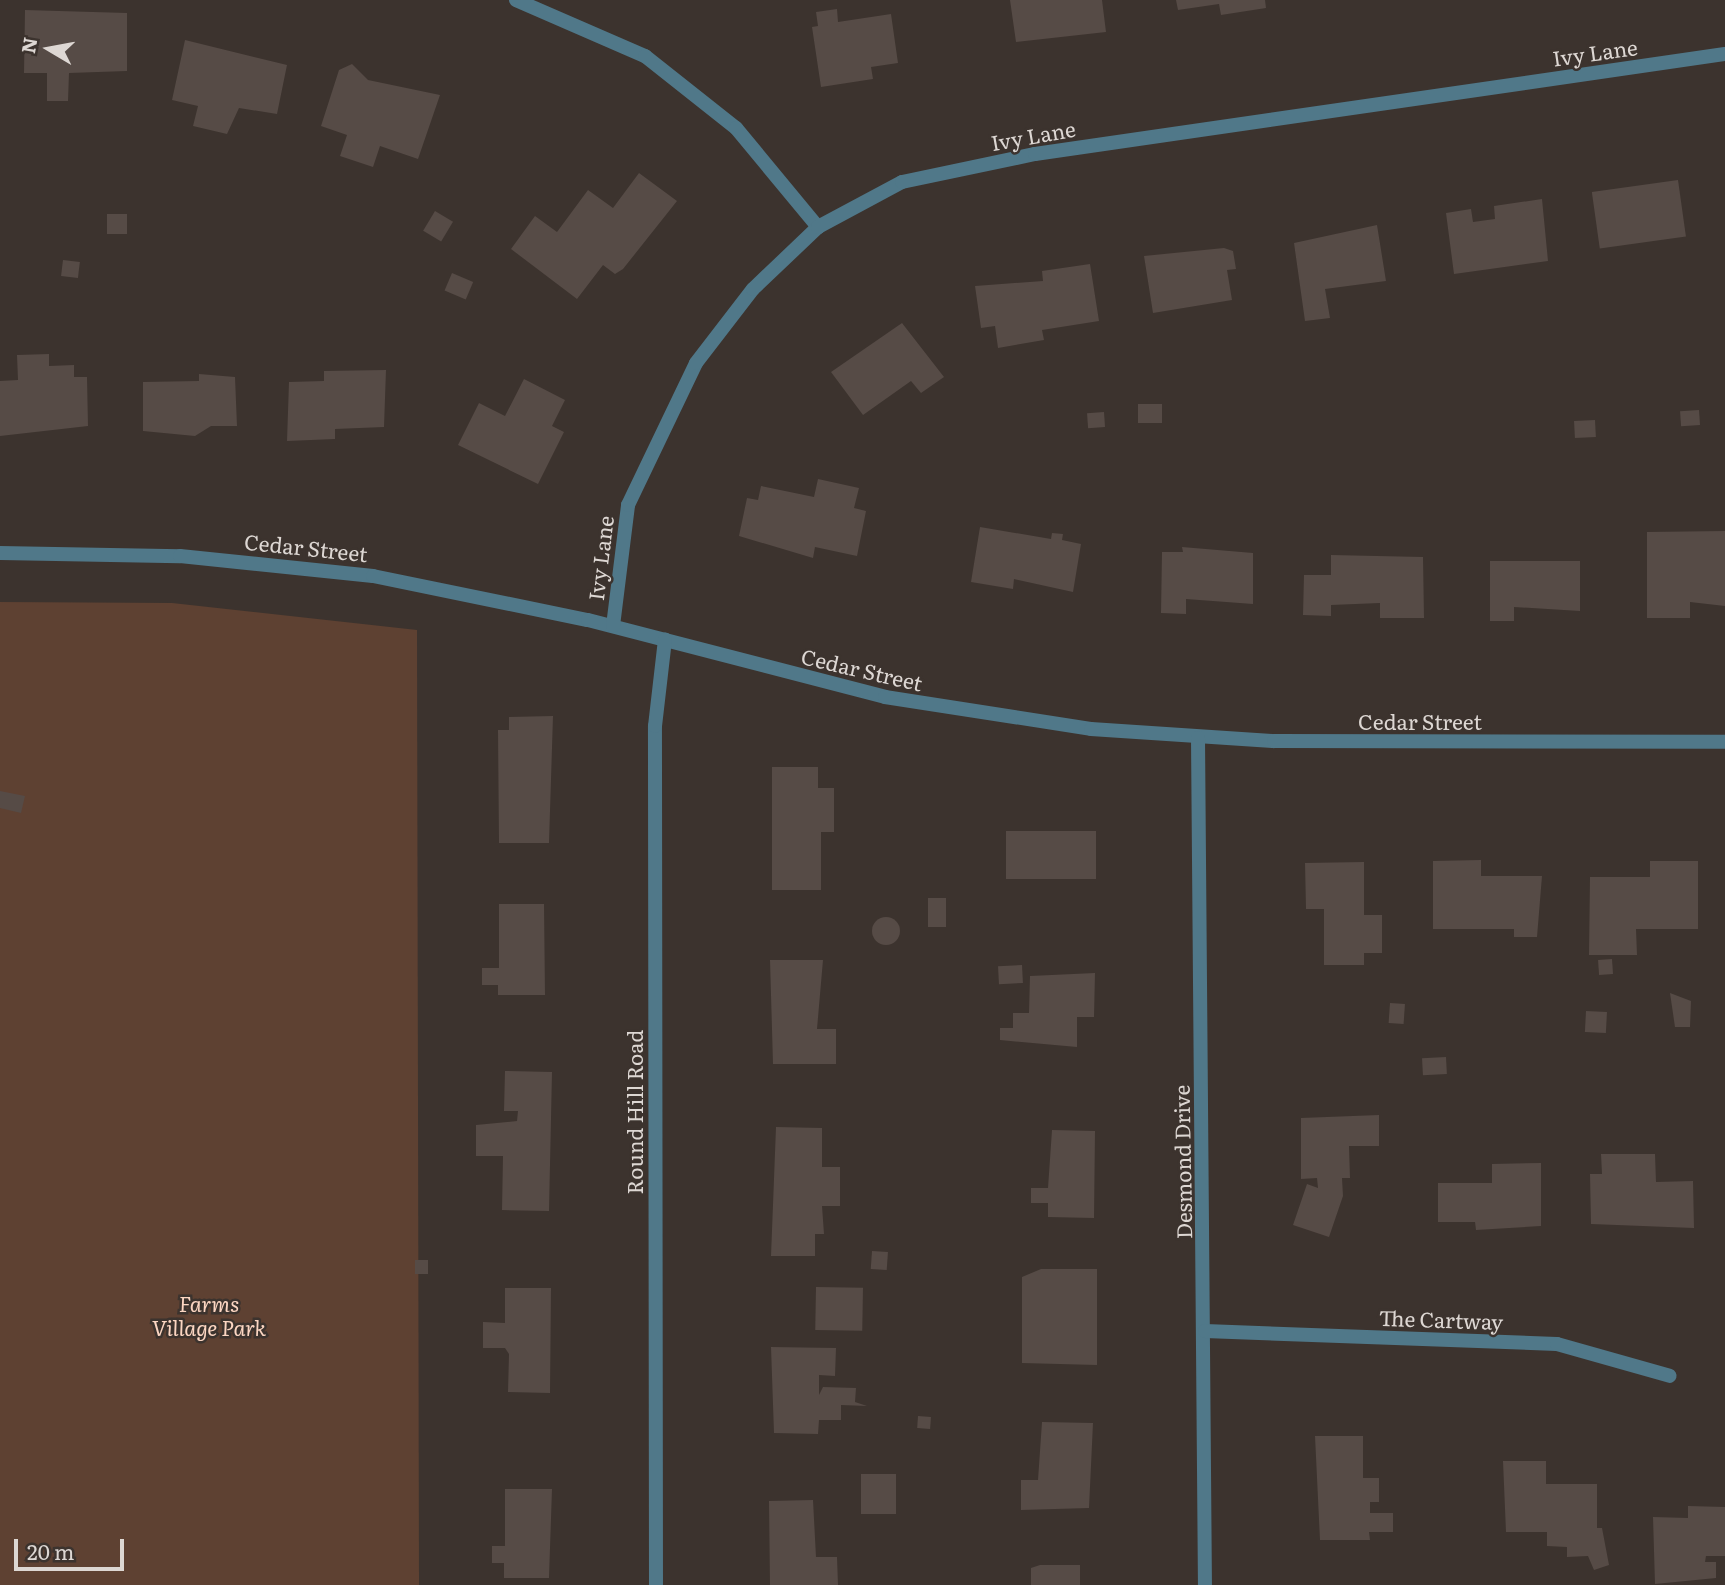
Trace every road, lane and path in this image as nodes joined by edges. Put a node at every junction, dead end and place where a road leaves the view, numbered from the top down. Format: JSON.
{"nodes":[{"id":1,"x":516,"y":0,"type":"edge"},
{"id":2,"x":1725,"y":54,"type":"edge"},
{"id":3,"x":818,"y":227,"type":"junction"},
{"id":4,"x":0,"y":553,"type":"edge"},
{"id":5,"x":613,"y":626,"type":"junction"},
{"id":6,"x":665,"y":640,"type":"junction"},
{"id":7,"x":1198,"y":738,"type":"junction"},
{"id":8,"x":1725,"y":742,"type":"edge"},
{"id":9,"x":1205,"y":1331,"type":"junction"},
{"id":10,"x":1670,"y":1376,"type":"dead end"},
{"id":11,"x":656,"y":1585,"type":"edge"},
{"id":12,"x":1205,"y":1585,"type":"edge"}],
"edges":[{"from":1,"to":3,"type":"street"},
{"from":2,"to":3,"type":"street","name":"Ivy Lane"},
{"from":3,"to":5,"type":"street","name":"Ivy Lane"},
{"from":4,"to":5,"type":"street","name":"Cedar Street"},
{"from":5,"to":6,"type":"street","name":"Cedar Street"},
{"from":6,"to":7,"type":"street","name":"Cedar Street"},
{"from":6,"to":11,"type":"street","name":"Round Hill Road"},
{"from":7,"to":8,"type":"street","name":"Cedar Street"},
{"from":7,"to":9,"type":"street","name":"Desmond Drive"},
{"from":9,"to":10,"type":"street","name":"The Cartway"},
{"from":9,"to":12,"type":"street","name":"Desmond Drive"}]}
